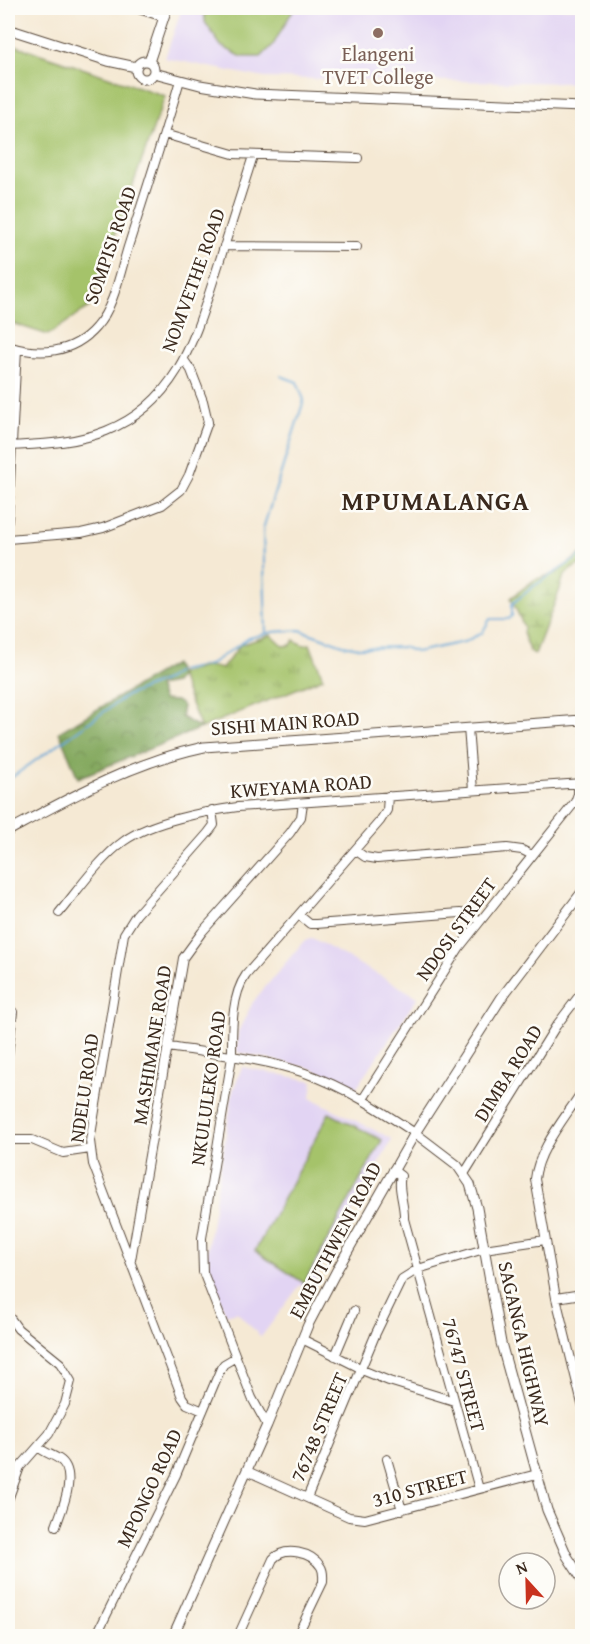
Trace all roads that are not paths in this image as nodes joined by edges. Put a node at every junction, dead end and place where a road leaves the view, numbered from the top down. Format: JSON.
{"nodes":[{"id":1,"x":135,"y":8,"type":"edge"},
{"id":2,"x":165,"y":12,"type":"edge"},
{"id":3,"x":8,"y":29,"type":"edge"},
{"id":4,"x":149,"y":62,"type":"junction"},
{"id":5,"x":136,"y":68,"type":"junction"},
{"id":6,"x":153,"y":73,"type":"junction"},
{"id":7,"x":180,"y":80,"type":"junction"},
{"id":8,"x":582,"y":107,"type":"edge"},
{"id":9,"x":164,"y":134,"type":"junction"},
{"id":10,"x":254,"y":156,"type":"junction"},
{"id":11,"x":358,"y":158,"type":"dead end"},
{"id":12,"x":224,"y":246,"type":"junction"},
{"id":13,"x":357,"y":247,"type":"dead end"},
{"id":14,"x":8,"y":346,"type":"edge"},
{"id":15,"x":17,"y":349,"type":"junction"},
{"id":16,"x":184,"y":360,"type":"junction"},
{"id":17,"x":11,"y":446,"type":"junction"},
{"id":18,"x":8,"y":520,"type":"edge"},
{"id":19,"x":8,"y":538,"type":"edge"},
{"id":20,"x":582,"y":720,"type":"edge"},
{"id":21,"x":468,"y":728,"type":"junction"},
{"id":22,"x":580,"y":783,"type":"edge"},
{"id":23,"x":473,"y":790,"type":"junction"},
{"id":24,"x":388,"y":796,"type":"junction"},
{"id":25,"x":303,"y":802,"type":"junction"},
{"id":26,"x":212,"y":810,"type":"junction"},
{"id":27,"x":8,"y":831,"type":"edge"},
{"id":28,"x":355,"y":850,"type":"junction"},
{"id":29,"x":532,"y":855,"type":"junction"},
{"id":30,"x":582,"y":892,"type":"edge"},
{"id":31,"x":59,"y":913,"type":"dead end"},
{"id":32,"x":299,"y":915,"type":"junction"},
{"id":33,"x":479,"y":920,"type":"junction"},
{"id":34,"x":582,"y":992,"type":"edge"},
{"id":35,"x":13,"y":1012,"type":"dead end"},
{"id":36,"x":168,"y":1047,"type":"junction"},
{"id":37,"x":8,"y":1055,"type":"edge"},
{"id":38,"x":232,"y":1057,"type":"junction"},
{"id":39,"x":582,"y":1091,"type":"edge"},
{"id":40,"x":363,"y":1100,"type":"junction"},
{"id":41,"x":415,"y":1133,"type":"junction"},
{"id":42,"x":8,"y":1140,"type":"edge"},
{"id":43,"x":90,"y":1149,"type":"junction"},
{"id":44,"x":393,"y":1170,"type":"junction"},
{"id":45,"x":464,"y":1174,"type":"junction"},
{"id":46,"x":545,"y":1240,"type":"junction"},
{"id":47,"x":484,"y":1249,"type":"junction"},
{"id":48,"x":131,"y":1262,"type":"junction"},
{"id":49,"x":418,"y":1269,"type":"junction"},
{"id":50,"x":582,"y":1294,"type":"edge"},
{"id":51,"x":556,"y":1298,"type":"junction"},
{"id":52,"x":354,"y":1311,"type":"dead end"},
{"id":53,"x":8,"y":1315,"type":"edge"},
{"id":54,"x":302,"y":1339,"type":"junction"},
{"id":55,"x":335,"y":1356,"type":"junction"},
{"id":56,"x":236,"y":1358,"type":"junction"},
{"id":57,"x":362,"y":1369,"type":"junction"},
{"id":58,"x":454,"y":1401,"type":"junction"},
{"id":59,"x":582,"y":1404,"type":"edge"},
{"id":60,"x":203,"y":1411,"type":"junction"},
{"id":61,"x":267,"y":1425,"type":"junction"},
{"id":62,"x":38,"y":1447,"type":"junction"},
{"id":63,"x":387,"y":1459,"type":"dead end"},
{"id":64,"x":247,"y":1471,"type":"junction"},
{"id":65,"x":537,"y":1474,"type":"junction"},
{"id":66,"x":479,"y":1489,"type":"junction"},
{"id":67,"x":307,"y":1498,"type":"junction"},
{"id":68,"x":8,"y":1500,"type":"edge"},
{"id":69,"x":402,"y":1510,"type":"junction"},
{"id":70,"x":56,"y":1526,"type":"dead end"},
{"id":71,"x":582,"y":1579,"type":"edge"},
{"id":72,"x":96,"y":1636,"type":"edge"},
{"id":73,"x":173,"y":1636,"type":"edge"},
{"id":74,"x":238,"y":1636,"type":"edge"},
{"id":75,"x":297,"y":1636,"type":"edge"}],
"edges":[{"from":1,"to":2,"type":"street"},
{"from":2,"to":4,"type":"street"},
{"from":3,"to":5,"type":"street"},
{"from":4,"to":5,"type":"street"},
{"from":4,"to":6,"type":"street"},
{"from":5,"to":6,"type":"street"},
{"from":6,"to":7,"type":"street"},
{"from":7,"to":8,"type":"street"},
{"from":7,"to":9,"type":"street","name":"SOMPISI ROAD"},
{"from":9,"to":10,"type":"street"},
{"from":9,"to":15,"type":"street","name":"SOMPISI ROAD"},
{"from":10,"to":11,"type":"street"},
{"from":10,"to":12,"type":"street","name":"NOMVETHE ROAD"},
{"from":12,"to":13,"type":"street"},
{"from":12,"to":16,"type":"street","name":"NOMVETHE ROAD"},
{"from":14,"to":15,"type":"street","name":"SOMPISI ROAD"},
{"from":15,"to":17,"type":"street"},
{"from":16,"to":17,"type":"street","name":"NOMVETHE ROAD"},
{"from":16,"to":19,"type":"street"},
{"from":17,"to":18,"type":"street"},
{"from":20,"to":21,"type":"street","name":"SISHI MAIN ROAD"},
{"from":21,"to":23,"type":"street"},
{"from":21,"to":27,"type":"street","name":"SISHI MAIN ROAD"},
{"from":22,"to":23,"type":"street","name":"KWEYAMA ROAD"},
{"from":22,"to":29,"type":"street","name":"NDOSI STREET"},
{"from":23,"to":24,"type":"street","name":"KWEYAMA ROAD"},
{"from":24,"to":25,"type":"street","name":"KWEYAMA ROAD"},
{"from":24,"to":28,"type":"street","name":"NKULULEKO ROAD"},
{"from":25,"to":26,"type":"street","name":"KWEYAMA ROAD"},
{"from":25,"to":36,"type":"street","name":"MASHIMANE ROAD"},
{"from":26,"to":31,"type":"street","name":"KWEYAMA ROAD"},
{"from":26,"to":43,"type":"street","name":"NDELU ROAD"},
{"from":28,"to":29,"type":"street"},
{"from":28,"to":32,"type":"street","name":"NKULULEKO ROAD"},
{"from":29,"to":33,"type":"street","name":"NDOSI STREET"},
{"from":30,"to":41,"type":"street","name":"EMBUTHWENI ROAD"},
{"from":32,"to":33,"type":"street"},
{"from":32,"to":38,"type":"street","name":"NKULULEKO ROAD"},
{"from":33,"to":40,"type":"street","name":"NDOSI STREET"},
{"from":34,"to":45,"type":"street","name":"DIMBA ROAD"},
{"from":35,"to":37,"type":"street"},
{"from":36,"to":38,"type":"street"},
{"from":36,"to":48,"type":"street","name":"MASHIMANE ROAD"},
{"from":38,"to":40,"type":"street"},
{"from":38,"to":56,"type":"street","name":"NKULULEKO ROAD"},
{"from":39,"to":46,"type":"street"},
{"from":40,"to":41,"type":"street"},
{"from":41,"to":44,"type":"street","name":"EMBUTHWENI ROAD"},
{"from":41,"to":45,"type":"street","name":"SAGANGA HIGHWAY"},
{"from":42,"to":43,"type":"street"},
{"from":43,"to":48,"type":"street","name":"NDELU ROAD"},
{"from":44,"to":49,"type":"street","name":"76747 STREET"},
{"from":44,"to":54,"type":"street","name":"EMBUTHWENI ROAD"},
{"from":45,"to":47,"type":"street","name":"SAGANGA HIGHWAY"},
{"from":46,"to":47,"type":"street"},
{"from":46,"to":51,"type":"street"},
{"from":47,"to":49,"type":"street"},
{"from":47,"to":65,"type":"street","name":"SAGANGA HIGHWAY"},
{"from":48,"to":60,"type":"street","name":"NDELU ROAD"},
{"from":49,"to":57,"type":"street","name":"76748 STREET"},
{"from":49,"to":58,"type":"street","name":"76747 STREET"},
{"from":50,"to":51,"type":"street"},
{"from":51,"to":59,"type":"street"},
{"from":52,"to":55,"type":"street"},
{"from":53,"to":62,"type":"street"},
{"from":54,"to":55,"type":"street"},
{"from":54,"to":61,"type":"street","name":"EMBUTHWENI ROAD"},
{"from":55,"to":57,"type":"street"},
{"from":56,"to":60,"type":"street","name":"MPONGO ROAD"},
{"from":56,"to":61,"type":"street","name":"NKULULEKO ROAD"},
{"from":57,"to":58,"type":"street","name":"76748 STREET"},
{"from":57,"to":67,"type":"street","name":"76748 STREET"},
{"from":58,"to":66,"type":"street","name":"76747 STREET"},
{"from":60,"to":72,"type":"street","name":"MPONGO ROAD"},
{"from":61,"to":64,"type":"street","name":"EMBUTHWENI ROAD"},
{"from":62,"to":68,"type":"street"},
{"from":62,"to":70,"type":"street"},
{"from":63,"to":69,"type":"street"},
{"from":64,"to":67,"type":"street","name":"310 STREET"},
{"from":64,"to":73,"type":"street","name":"EMBUTHWENI ROAD"},
{"from":65,"to":66,"type":"street","name":"310 STREET"},
{"from":65,"to":71,"type":"street","name":"SAGANGA HIGHWAY"},
{"from":66,"to":69,"type":"street","name":"310 STREET"},
{"from":67,"to":69,"type":"street","name":"310 STREET"},
{"from":74,"to":75,"type":"street"}]}
